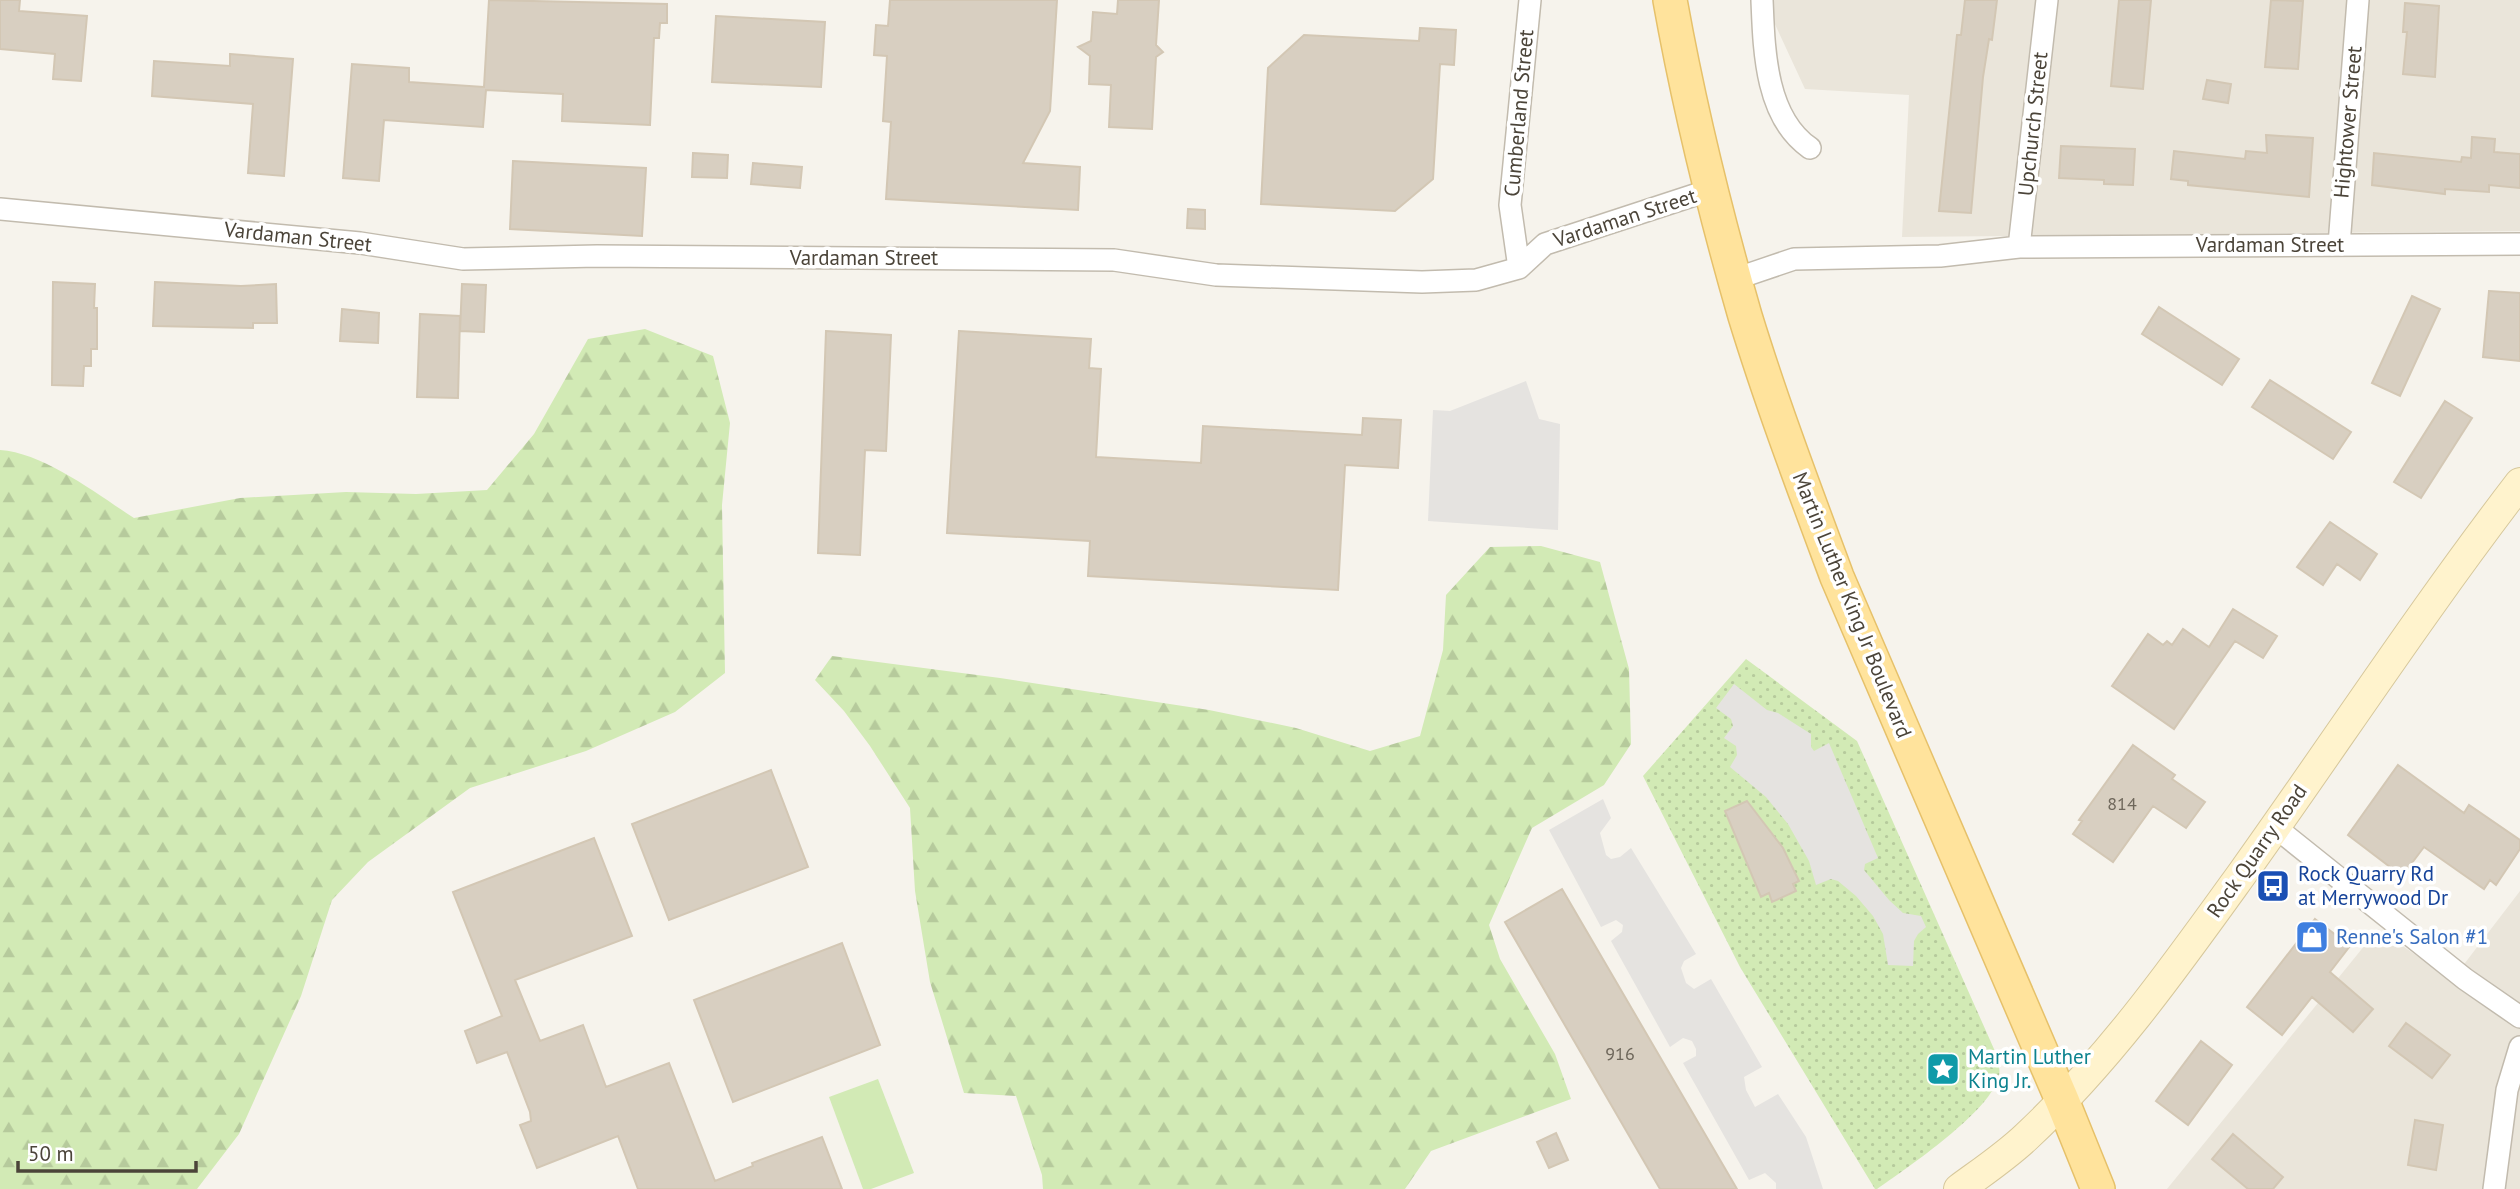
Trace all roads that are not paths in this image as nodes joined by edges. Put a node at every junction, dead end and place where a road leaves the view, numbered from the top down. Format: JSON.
{"nodes":[{"id":1,"x":1530,"y":0,"type":"edge"},
{"id":2,"x":1670,"y":0,"type":"edge"},
{"id":3,"x":1762,"y":0,"type":"edge"},
{"id":4,"x":2047,"y":0,"type":"edge"},
{"id":5,"x":2358,"y":0,"type":"edge"},
{"id":6,"x":1810,"y":148,"type":"dead end"},
{"id":7,"x":1710,"y":190,"type":"junction"},
{"id":8,"x":0,"y":209,"type":"edge"},
{"id":9,"x":2520,"y":244,"type":"edge"},
{"id":10,"x":2339,"y":245,"type":"junction"},
{"id":11,"x":2019,"y":247,"type":"junction"},
{"id":12,"x":1520,"y":268,"type":"junction"},
{"id":13,"x":1735,"y":279,"type":"junction"},
{"id":14,"x":2520,"y":483,"type":"edge"},
{"id":15,"x":2275,"y":827,"type":"junction"},
{"id":16,"x":2520,"y":1017,"type":"edge"},
{"id":17,"x":2520,"y":1047,"type":"edge"},
{"id":18,"x":2062,"y":1100,"type":"junction"},
{"id":19,"x":1959,"y":1189,"type":"edge"},
{"id":20,"x":2098,"y":1189,"type":"edge"},
{"id":21,"x":2494,"y":1189,"type":"edge"}],
"edges":[{"from":1,"to":12,"type":"street","name":"Cumberland Street"},
{"from":2,"to":7,"type":"main road","name":"Martin Luther King Jr Boulevard"},
{"from":3,"to":6,"type":"street"},
{"from":4,"to":11,"type":"street","name":"Upchurch Street"},
{"from":5,"to":10,"type":"street","name":"Hightower Street"},
{"from":7,"to":12,"type":"street","name":"Vardaman Street"},
{"from":7,"to":13,"type":"main road","name":"Martin Luther King Jr Boulevard"},
{"from":8,"to":12,"type":"street","name":"Vardaman Street"},
{"from":9,"to":10,"type":"street","name":"Vardaman Street"},
{"from":10,"to":11,"type":"street","name":"Vardaman Street"},
{"from":11,"to":13,"type":"street","name":"Vardaman Street"},
{"from":13,"to":18,"type":"main road","name":"Martin Luther King Jr Boulevard"},
{"from":14,"to":15,"type":"main road","name":"Rock Quarry Road"},
{"from":15,"to":16,"type":"street"},
{"from":15,"to":18,"type":"main road","name":"Rock Quarry Road"},
{"from":17,"to":21,"type":"street"},
{"from":18,"to":19,"type":"main road","name":"Rock Quarry Road"},
{"from":18,"to":20,"type":"main road","name":"Martin Luther King Jr Boulevard"}]}
